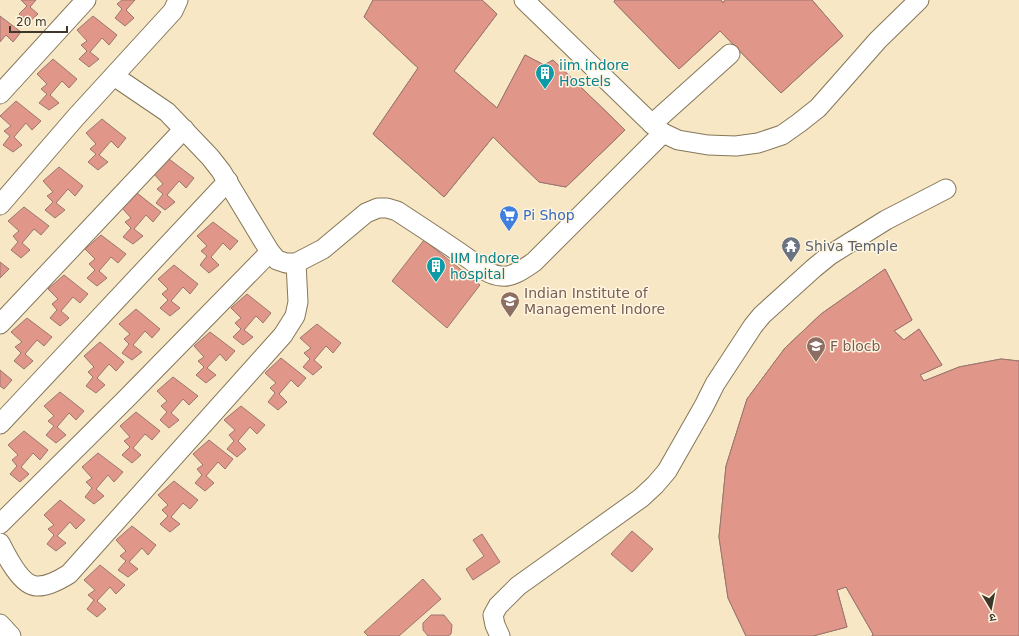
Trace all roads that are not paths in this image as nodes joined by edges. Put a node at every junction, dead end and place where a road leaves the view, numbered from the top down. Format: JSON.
{"nodes":[{"id":1,"x":86,"y":0,"type":"edge"},
{"id":2,"x":178,"y":0,"type":"edge"},
{"id":3,"x":524,"y":0,"type":"edge"},
{"id":4,"x":919,"y":0,"type":"edge"},
{"id":5,"x":730,"y":54,"type":"dead end"},
{"id":6,"x":114,"y":76,"type":"junction"},
{"id":7,"x":0,"y":94,"type":"edge"},
{"id":8,"x":184,"y":129,"type":"junction"},
{"id":9,"x":658,"y":129,"type":"junction"},
{"id":10,"x":228,"y":181,"type":"junction"},
{"id":11,"x":946,"y":189,"type":"dead end"},
{"id":12,"x":0,"y":205,"type":"edge"},
{"id":13,"x":270,"y":252,"type":"junction"},
{"id":14,"x":296,"y":263,"type":"junction"},
{"id":15,"x":0,"y":324,"type":"edge"},
{"id":16,"x":0,"y":424,"type":"edge"},
{"id":17,"x":0,"y":524,"type":"edge"},
{"id":18,"x":0,"y":543,"type":"edge"},
{"id":19,"x":0,"y":624,"type":"edge"},
{"id":20,"x":11,"y":636,"type":"edge"},
{"id":21,"x":500,"y":636,"type":"edge"}],
"edges":[{"from":1,"to":7,"type":"lane"},
{"from":2,"to":6,"type":"lane"},
{"from":3,"to":9,"type":"lane"},
{"from":4,"to":9,"type":"lane"},
{"from":5,"to":9,"type":"lane"},
{"from":6,"to":8,"type":"lane"},
{"from":6,"to":12,"type":"lane"},
{"from":8,"to":10,"type":"lane"},
{"from":8,"to":15,"type":"lane"},
{"from":9,"to":14,"type":"lane"},
{"from":10,"to":13,"type":"lane"},
{"from":10,"to":16,"type":"lane"},
{"from":11,"to":21,"type":"lane"},
{"from":13,"to":14,"type":"lane"},
{"from":13,"to":17,"type":"lane"},
{"from":14,"to":18,"type":"lane"},
{"from":19,"to":20,"type":"lane"}]}
